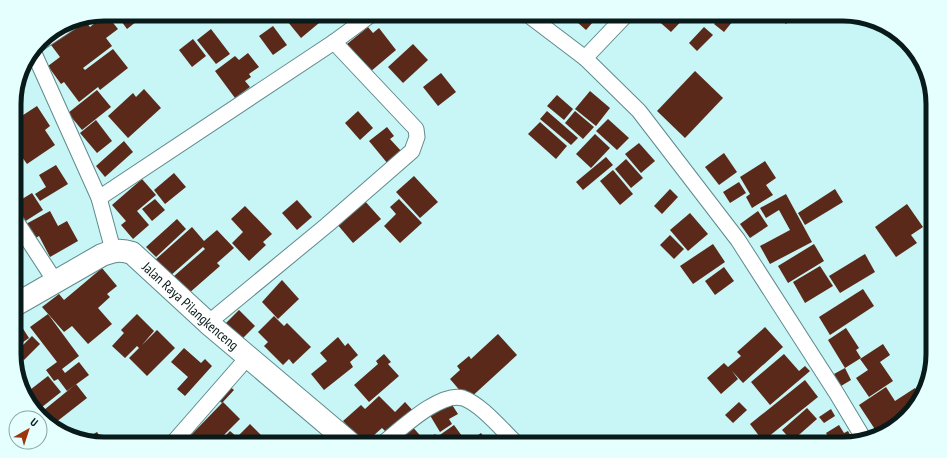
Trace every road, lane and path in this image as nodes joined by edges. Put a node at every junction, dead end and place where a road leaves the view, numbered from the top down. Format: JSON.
{"nodes":[{"id":1,"x":362,"y":21,"type":"edge"},
{"id":2,"x":536,"y":21,"type":"edge"},
{"id":3,"x":620,"y":21,"type":"edge"},
{"id":4,"x":334,"y":42,"type":"junction"},
{"id":5,"x":36,"y":57,"type":"edge"},
{"id":6,"x":585,"y":58,"type":"junction"},
{"id":7,"x":98,"y":198,"type":"junction"},
{"id":8,"x":21,"y":229,"type":"edge"},
{"id":9,"x":113,"y":250,"type":"junction"},
{"id":10,"x":55,"y":281,"type":"junction"},
{"id":11,"x":21,"y":302,"type":"edge"},
{"id":12,"x":208,"y":323,"type":"junction"},
{"id":13,"x":248,"y":357,"type":"junction"},
{"id":14,"x":861,"y":435,"type":"edge"},
{"id":15,"x":178,"y":437,"type":"edge"},
{"id":16,"x":343,"y":437,"type":"edge"},
{"id":17,"x":391,"y":437,"type":"edge"},
{"id":18,"x":510,"y":437,"type":"edge"}],
"edges":[{"from":1,"to":4,"type":"street"},
{"from":2,"to":6,"type":"street"},
{"from":3,"to":6,"type":"street"},
{"from":4,"to":7,"type":"street"},
{"from":4,"to":12,"type":"street"},
{"from":5,"to":7,"type":"street"},
{"from":6,"to":14,"type":"street"},
{"from":7,"to":9,"type":"street"},
{"from":8,"to":10,"type":"street"},
{"from":9,"to":10,"type":"main road"},
{"from":9,"to":12,"type":"main road","name":"Jalan Raya Pilangkenceng"},
{"from":10,"to":11,"type":"main road"},
{"from":12,"to":13,"type":"main road","name":"Jalan Raya Pilangkenceng"},
{"from":13,"to":15,"type":"street"},
{"from":13,"to":16,"type":"main road","name":"Jalan Raya Pilangkenceng"},
{"from":17,"to":18,"type":"street"}]}
